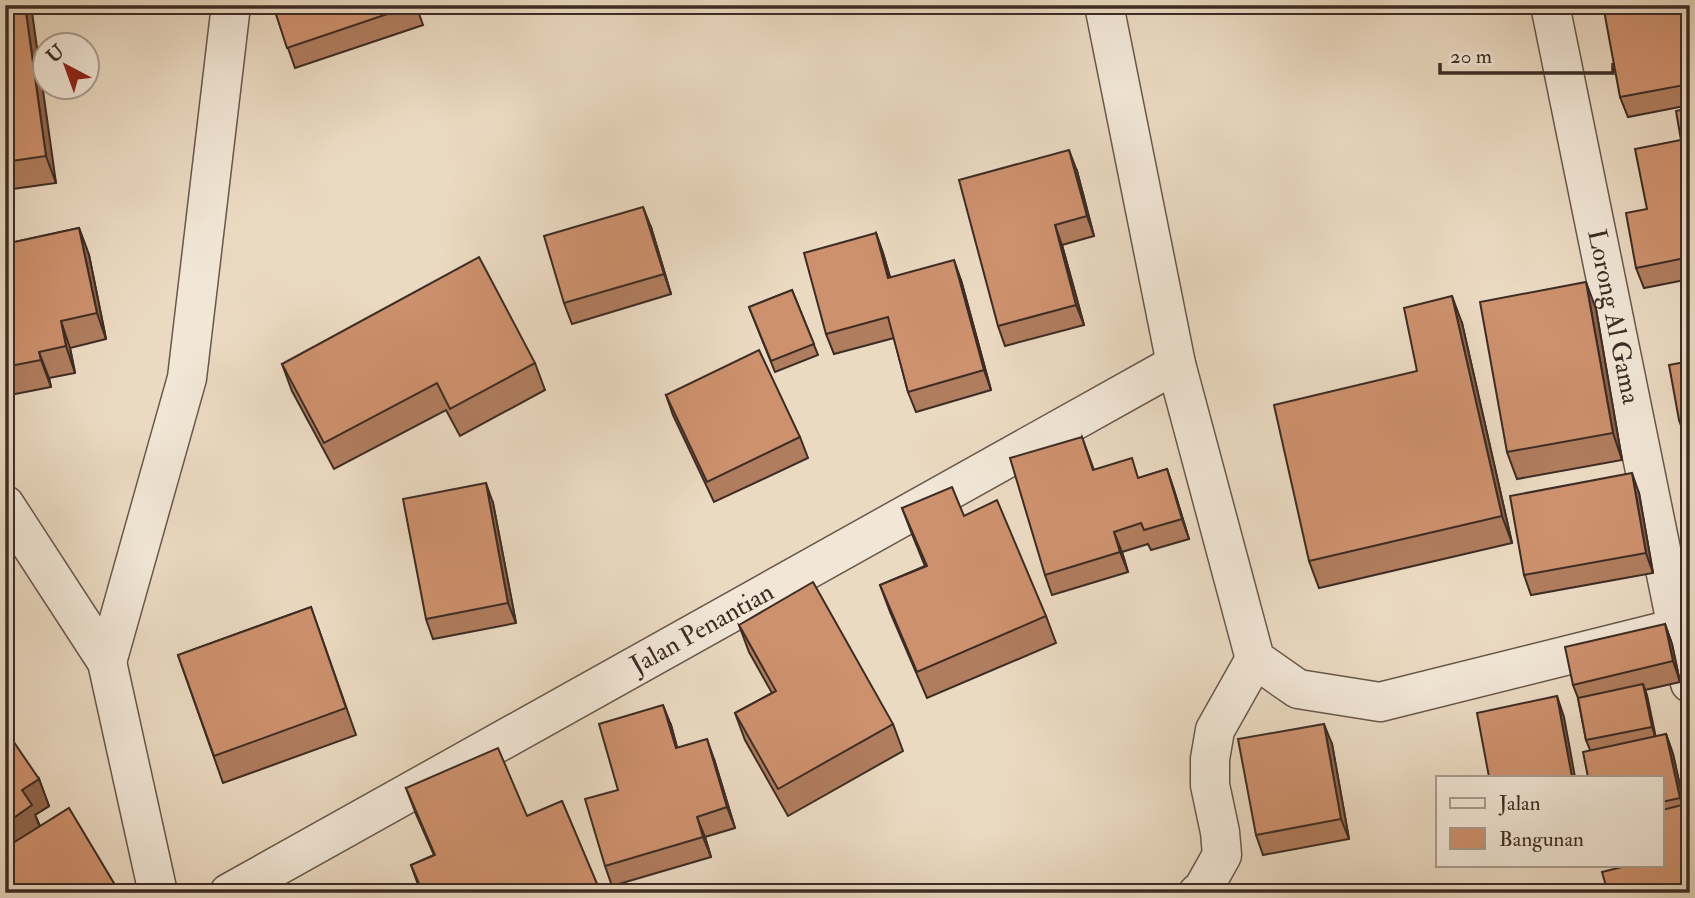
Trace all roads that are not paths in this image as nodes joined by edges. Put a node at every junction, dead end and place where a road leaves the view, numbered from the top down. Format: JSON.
{"nodes":[{"id":1,"x":231,"y":5,"type":"edge"},
{"id":2,"x":1104,"y":5,"type":"edge"},
{"id":3,"x":1550,"y":5,"type":"edge"},
{"id":4,"x":1176,"y":364,"type":"junction"},
{"id":5,"x":5,"y":505,"type":"edge"},
{"id":6,"x":1683,"y":627,"type":"edge"},
{"id":7,"x":1255,"y":659,"type":"junction"},
{"id":8,"x":107,"y":662,"type":"junction"},
{"id":9,"x":1690,"y":682,"type":"edge"},
{"id":10,"x":158,"y":893,"type":"edge"},
{"id":11,"x":229,"y":893,"type":"edge"},
{"id":12,"x":1198,"y":893,"type":"edge"}],
"edges":[{"from":1,"to":8,"type":"street"},
{"from":2,"to":4,"type":"street"},
{"from":3,"to":6,"type":"street","name":"Lorong Al Gama"},
{"from":4,"to":7,"type":"street"},
{"from":4,"to":11,"type":"street","name":"Jalan Penantian"},
{"from":5,"to":8,"type":"street"},
{"from":6,"to":7,"type":"street"},
{"from":6,"to":9,"type":"street","name":"Lorong Al Gama"},
{"from":7,"to":12,"type":"street"},
{"from":8,"to":10,"type":"street"}]}
